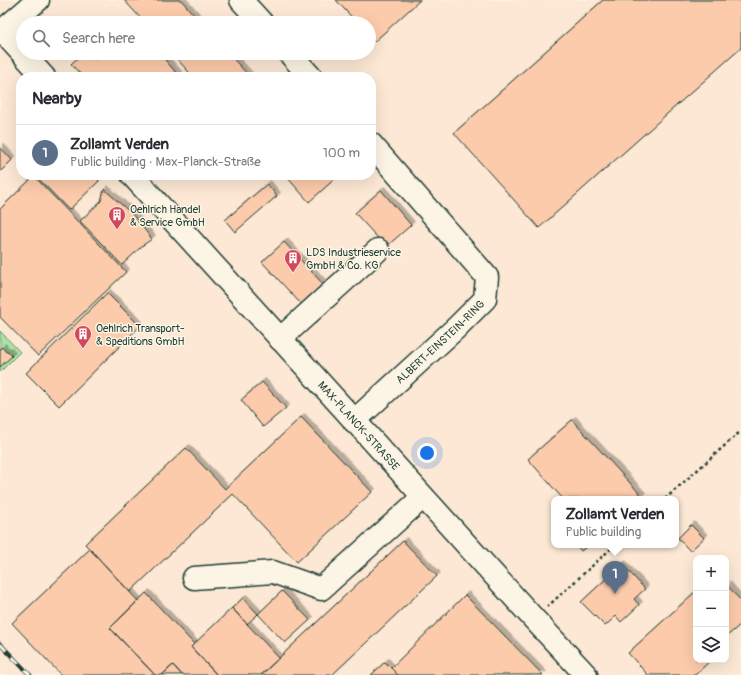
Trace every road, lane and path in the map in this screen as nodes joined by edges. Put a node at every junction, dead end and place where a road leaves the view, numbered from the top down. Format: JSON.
{"nodes":[{"id":1,"x":38,"y":0,"type":"edge"},
{"id":2,"x":241,"y":0,"type":"edge"},
{"id":3,"x":18,"y":16,"type":"edge"},
{"id":4,"x":256,"y":16,"type":"edge"},
{"id":5,"x":16,"y":18,"type":"edge"},
{"id":6,"x":1,"y":30,"type":"edge"},
{"id":7,"x":16,"y":46,"type":"edge"},
{"id":8,"x":28,"y":60,"type":"edge"},
{"id":9,"x":295,"y":60,"type":"edge"},
{"id":10,"x":39,"y":72,"type":"edge"},
{"id":11,"x":306,"y":72,"type":"edge"},
{"id":12,"x":376,"y":150,"type":"edge"},
{"id":13,"x":137,"y":180,"type":"edge"},
{"id":14,"x":378,"y":250,"type":"dead end"},
{"id":15,"x":280,"y":339,"type":"junction"},
{"id":16,"x":354,"y":421,"type":"junction"},
{"id":17,"x":741,"y":431,"type":"edge"},
{"id":18,"x":423,"y":496,"type":"junction"},
{"id":19,"x":668,"y":496,"type":"edge"},
{"id":20,"x":612,"y":548,"type":"edge"},
{"id":21,"x":194,"y":578,"type":"dead end"},
{"id":22,"x":534,"y":619,"type":"junction"},
{"id":23,"x":586,"y":675,"type":"edge"}],
"edges":[{"from":1,"to":3,"type":"street"},
{"from":2,"to":4,"type":"street"},
{"from":5,"to":6,"type":"street"},
{"from":6,"to":7,"type":"street"},
{"from":8,"to":10,"type":"street"},
{"from":9,"to":11,"type":"street"},
{"from":12,"to":16,"type":"street","name":"ALBERT-EINSTEIN-RING"},
{"from":13,"to":15,"type":"street","name":"MAX-PLANCK-STRASSE"},
{"from":14,"to":15,"type":"street"},
{"from":15,"to":16,"type":"street","name":"MAX-PLANCK-STRASSE"},
{"from":16,"to":18,"type":"street","name":"MAX-PLANCK-STRASSE"},
{"from":17,"to":19,"type":"path"},
{"from":18,"to":21,"type":"street"},
{"from":18,"to":22,"type":"street","name":"MAX-PLANCK-STRASSE"},
{"from":20,"to":22,"type":"path"},
{"from":22,"to":23,"type":"street","name":"MAX-PLANCK-STRASSE"}]}
